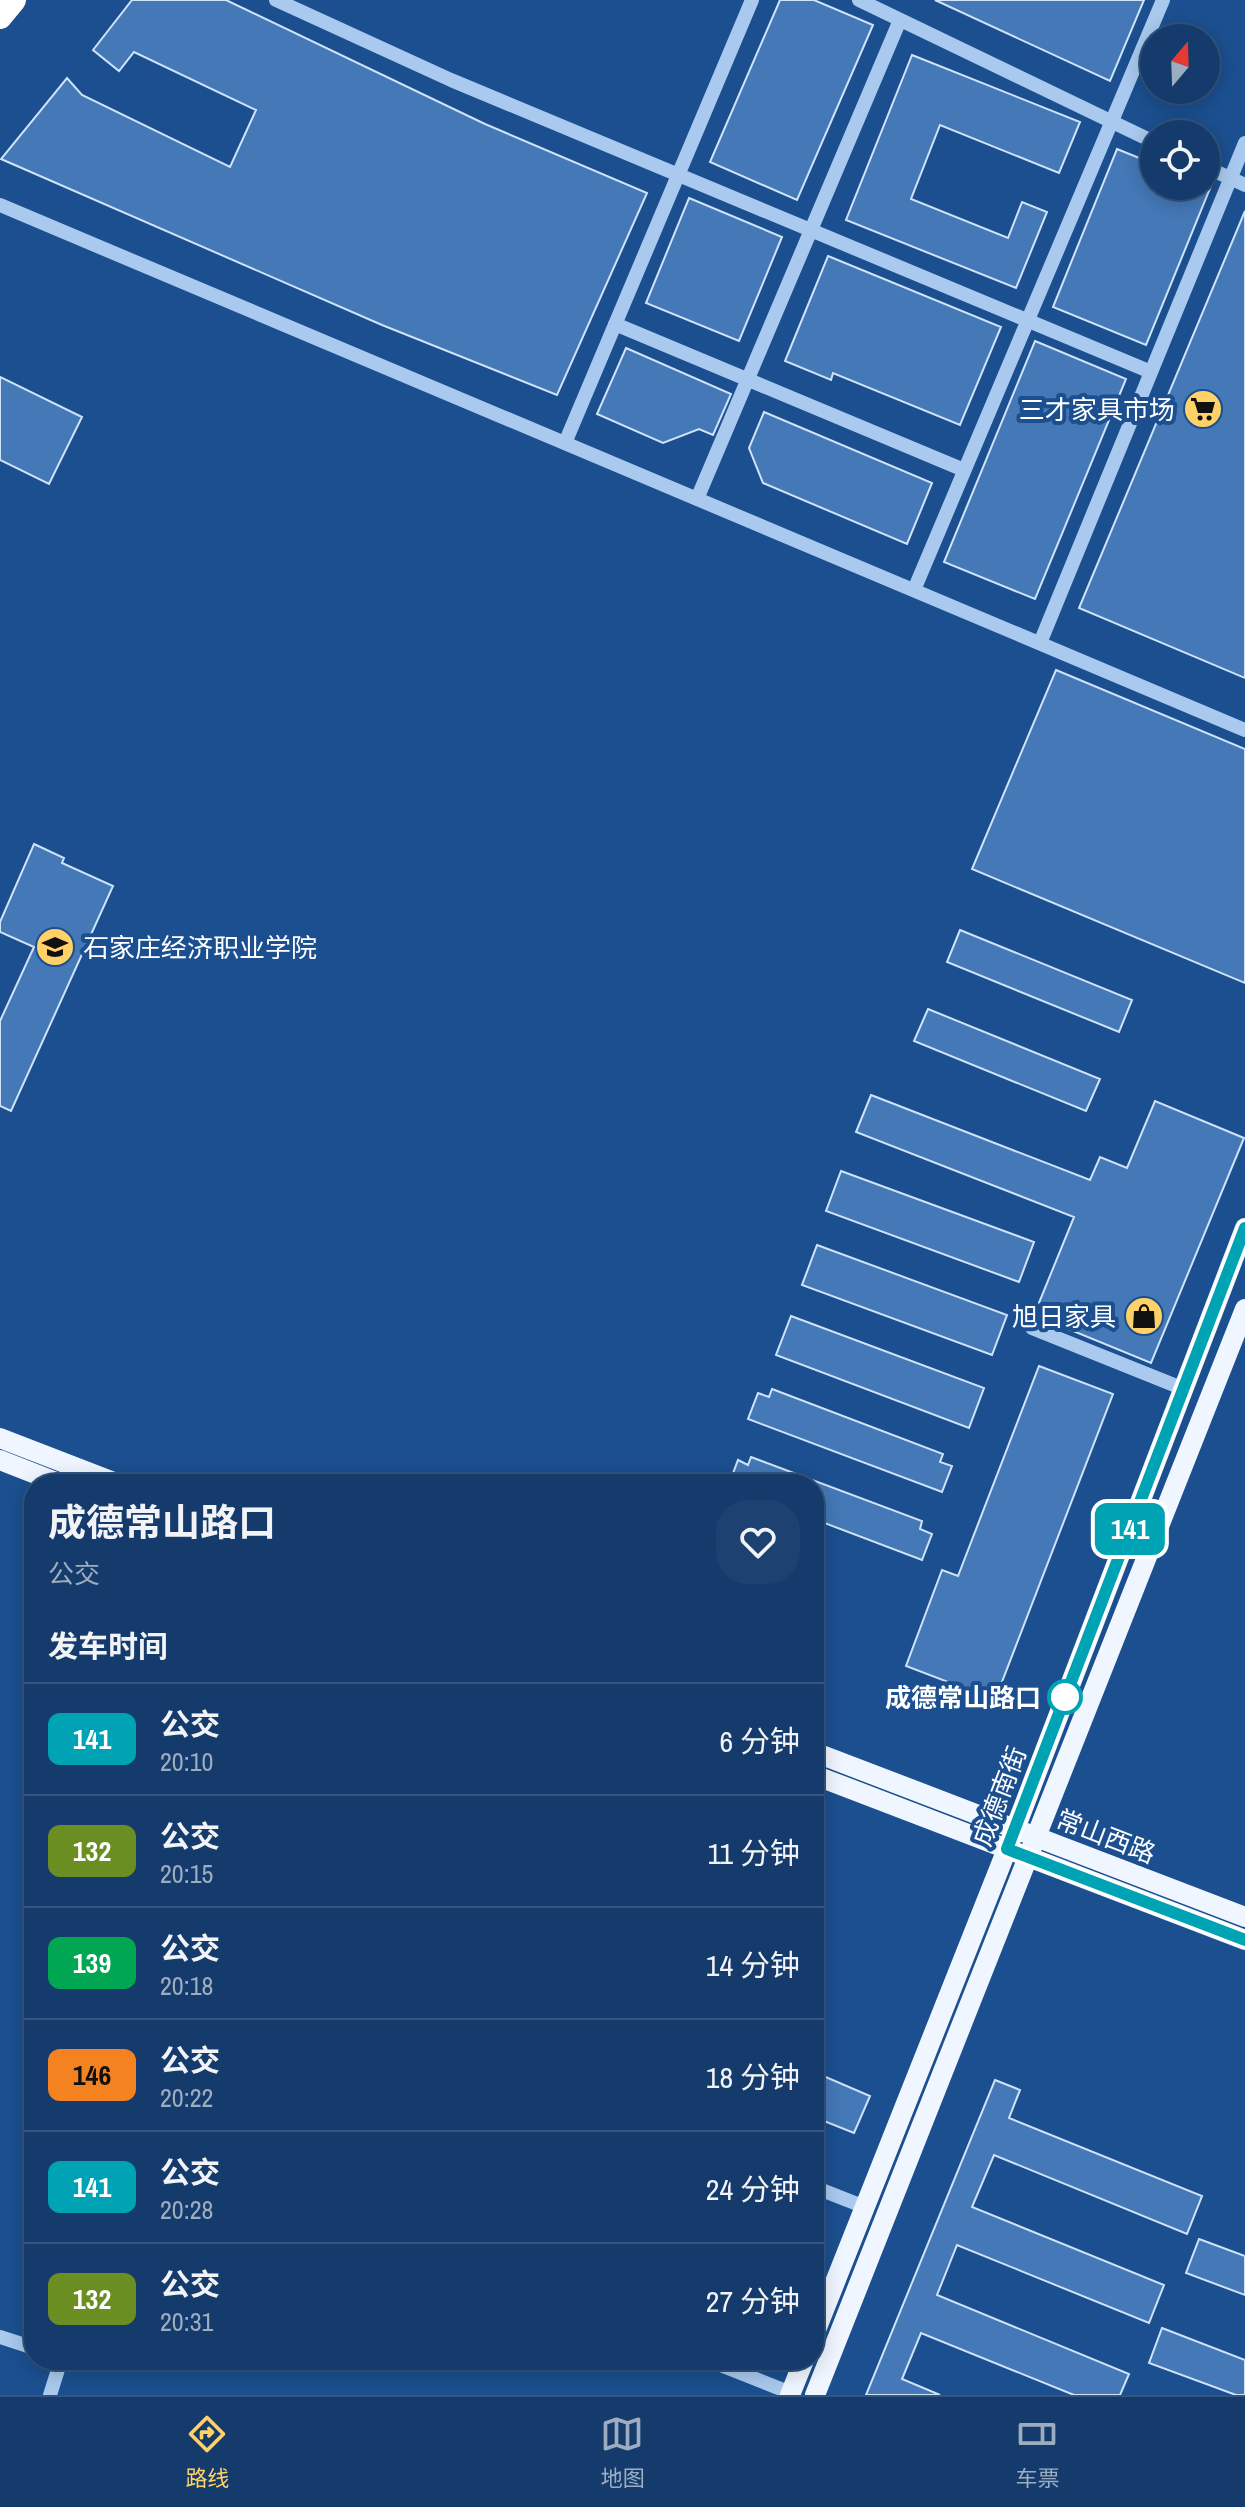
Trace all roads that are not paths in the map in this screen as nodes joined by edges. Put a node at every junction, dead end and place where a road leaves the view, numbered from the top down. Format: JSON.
{"nodes":[{"id":1,"x":14,"y":0,"type":"edge"},
{"id":2,"x":276,"y":0,"type":"edge"},
{"id":3,"x":752,"y":0,"type":"edge"},
{"id":4,"x":859,"y":0,"type":"edge"},
{"id":5,"x":1163,"y":0,"type":"edge"},
{"id":6,"x":0,"y":17,"type":"edge"},
{"id":7,"x":900,"y":20,"type":"junction"},
{"id":8,"x":1113,"y":122,"type":"junction"},
{"id":9,"x":1140,"y":135,"type":"edge"},
{"id":10,"x":1245,"y":143,"type":"edge"},
{"id":11,"x":1220,"y":173,"type":"edge"},
{"id":12,"x":678,"y":175,"type":"junction"},
{"id":13,"x":1230,"y":178,"type":"junction"},
{"id":14,"x":1245,"y":185,"type":"edge"},
{"id":15,"x":0,"y":205,"type":"edge"},
{"id":16,"x":811,"y":230,"type":"junction"},
{"id":17,"x":1028,"y":321,"type":"junction"},
{"id":18,"x":615,"y":324,"type":"junction"},
{"id":19,"x":1151,"y":372,"type":"junction"},
{"id":20,"x":748,"y":379,"type":"junction"},
{"id":21,"x":565,"y":443,"type":"junction"},
{"id":22,"x":964,"y":470,"type":"junction"},
{"id":23,"x":697,"y":499,"type":"junction"},
{"id":24,"x":914,"y":590,"type":"junction"},
{"id":25,"x":1040,"y":643,"type":"junction"},
{"id":26,"x":1245,"y":730,"type":"edge"},
{"id":27,"x":1245,"y":1228,"type":"edge"},
{"id":28,"x":1245,"y":1309,"type":"edge"},
{"id":29,"x":1032,"y":1328,"type":"dead end"},
{"id":30,"x":1184,"y":1389,"type":"junction"},
{"id":31,"x":0,"y":1438,"type":"edge"},
{"id":32,"x":0,"y":1460,"type":"edge"},
{"id":33,"x":36,"y":1474,"type":"edge"},
{"id":34,"x":93,"y":1474,"type":"edge"},
{"id":35,"x":824,"y":1756,"type":"edge"},
{"id":36,"x":824,"y":1779,"type":"edge"},
{"id":37,"x":1015,"y":1829,"type":"junction"},
{"id":38,"x":1037,"y":1837,"type":"junction"},
{"id":39,"x":1007,"y":1849,"type":"junction"},
{"id":40,"x":1029,"y":1857,"type":"junction"},
{"id":41,"x":1245,"y":1917,"type":"edge"},
{"id":42,"x":1245,"y":1940,"type":"edge"},
{"id":43,"x":824,"y":2191,"type":"edge"},
{"id":44,"x":865,"y":2207,"type":"junction"},
{"id":45,"x":824,"y":2310,"type":"edge"},
{"id":46,"x":0,"y":2337,"type":"edge"},
{"id":47,"x":24,"y":2345,"type":"edge"},
{"id":48,"x":58,"y":2370,"type":"edge"},
{"id":49,"x":732,"y":2370,"type":"edge"},
{"id":50,"x":800,"y":2370,"type":"edge"},
{"id":51,"x":790,"y":2394,"type":"edge"},
{"id":52,"x":50,"y":2395,"type":"edge"},
{"id":53,"x":815,"y":2395,"type":"edge"}],
"edges":[{"from":1,"to":6,"type":"highway"},
{"from":2,"to":12,"type":"street"},
{"from":3,"to":12,"type":"street"},
{"from":4,"to":7,"type":"street"},
{"from":5,"to":8,"type":"street"},
{"from":7,"to":8,"type":"street"},
{"from":7,"to":16,"type":"street"},
{"from":8,"to":9,"type":"street"},
{"from":8,"to":17,"type":"street"},
{"from":10,"to":13,"type":"street"},
{"from":11,"to":13,"type":"street"},
{"from":12,"to":16,"type":"street"},
{"from":12,"to":18,"type":"street"},
{"from":13,"to":14,"type":"street"},
{"from":13,"to":19,"type":"street"},
{"from":15,"to":21,"type":"street"},
{"from":16,"to":17,"type":"street"},
{"from":16,"to":20,"type":"street"},
{"from":17,"to":19,"type":"street"},
{"from":17,"to":22,"type":"street"},
{"from":18,"to":20,"type":"street"},
{"from":18,"to":21,"type":"street"},
{"from":19,"to":25,"type":"street"},
{"from":20,"to":22,"type":"street"},
{"from":20,"to":23,"type":"street"},
{"from":21,"to":23,"type":"street"},
{"from":22,"to":24,"type":"street"},
{"from":23,"to":24,"type":"street"},
{"from":24,"to":25,"type":"street"},
{"from":25,"to":26,"type":"street"},
{"from":27,"to":30,"type":"main road","name":"成德南街"},
{"from":28,"to":38,"type":"main road","name":"成德南街"},
{"from":29,"to":30,"type":"street"},
{"from":30,"to":37,"type":"main road","name":"成德南街"},
{"from":31,"to":34,"type":"main road"},
{"from":32,"to":33,"type":"main road"},
{"from":35,"to":37,"type":"main road","name":"常山西路"},
{"from":36,"to":39,"type":"main road","name":"常山西路"},
{"from":37,"to":38,"type":"main road","name":"常山西路"},
{"from":37,"to":39,"type":"main road","name":"成德南街"},
{"from":38,"to":40,"type":"main road","name":"成德南街"},
{"from":38,"to":41,"type":"main road","name":"常山西路"},
{"from":39,"to":40,"type":"main road","name":"常山西路"},
{"from":39,"to":44,"type":"main road","name":"成德南街"},
{"from":40,"to":42,"type":"main road","name":"常山西路"},
{"from":40,"to":53,"type":"main road","name":"成德南街"},
{"from":43,"to":44,"type":"street"},
{"from":44,"to":45,"type":"main road","name":"成德南街"},
{"from":46,"to":47,"type":"street"},
{"from":48,"to":52,"type":"street"},
{"from":49,"to":51,"type":"street"},
{"from":50,"to":51,"type":"main road"}]}
